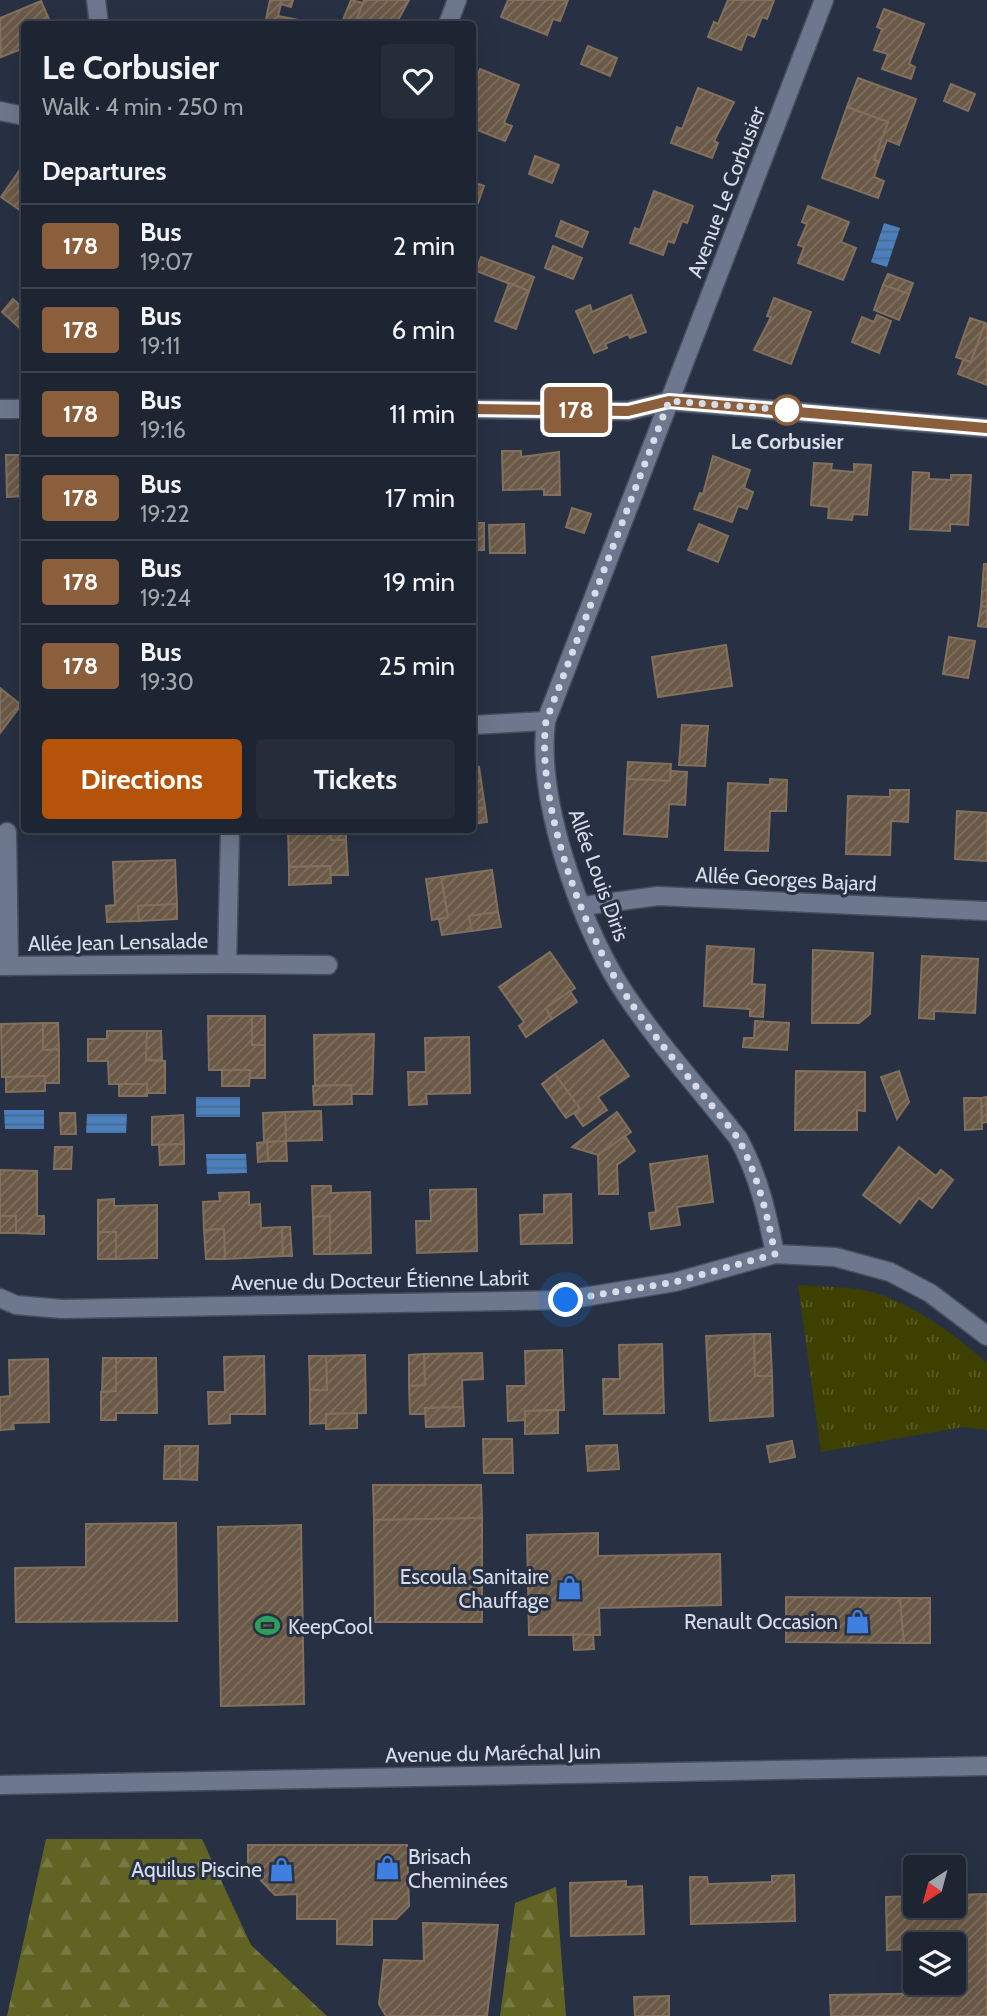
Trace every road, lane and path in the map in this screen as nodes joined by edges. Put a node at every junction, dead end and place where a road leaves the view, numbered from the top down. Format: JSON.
{"nodes":[{"id":1,"x":96,"y":0,"type":"edge"},
{"id":2,"x":457,"y":0,"type":"edge"},
{"id":3,"x":824,"y":0,"type":"edge"},
{"id":4,"x":99,"y":21,"type":"edge"},
{"id":5,"x":449,"y":21,"type":"edge"},
{"id":6,"x":0,"y":111,"type":"edge"},
{"id":7,"x":21,"y":115,"type":"edge"},
{"id":8,"x":669,"y":401,"type":"junction"},
{"id":9,"x":0,"y":409,"type":"edge"},
{"id":10,"x":21,"y":409,"type":"edge"},
{"id":11,"x":476,"y":409,"type":"edge"},
{"id":12,"x":987,"y":428,"type":"edge"},
{"id":13,"x":546,"y":721,"type":"junction"},
{"id":14,"x":476,"y":725,"type":"edge"},
{"id":15,"x":6,"y":832,"type":"dead end"},
{"id":16,"x":230,"y":833,"type":"edge"},
{"id":17,"x":583,"y":906,"type":"junction"},
{"id":18,"x":987,"y":911,"type":"edge"},
{"id":19,"x":227,"y":964,"type":"junction"},
{"id":20,"x":328,"y":965,"type":"dead end"},
{"id":21,"x":5,"y":966,"type":"edge"},
{"id":22,"x":775,"y":1254,"type":"junction"},
{"id":23,"x":0,"y":1298,"type":"edge"},
{"id":24,"x":987,"y":1336,"type":"edge"},
{"id":25,"x":987,"y":1766,"type":"edge"},
{"id":26,"x":0,"y":1785,"type":"edge"}],
"edges":[{"from":1,"to":4,"type":"street"},
{"from":2,"to":5,"type":"street"},
{"from":3,"to":8,"type":"street","name":"Avenue Le Corbusier"},
{"from":6,"to":7,"type":"street"},
{"from":8,"to":11,"type":"street"},
{"from":8,"to":12,"type":"street"},
{"from":8,"to":13,"type":"street","name":"Allée Louis Diris"},
{"from":9,"to":10,"type":"street"},
{"from":13,"to":14,"type":"street"},
{"from":13,"to":17,"type":"street","name":"Allée Louis Diris"},
{"from":15,"to":21,"type":"street","name":"Allée Jean Lensalade"},
{"from":16,"to":19,"type":"street","name":"Allée Jean Lensalade"},
{"from":17,"to":18,"type":"street","name":"Allée Georges Bajard"},
{"from":17,"to":22,"type":"street","name":"Allée Louis Diris"},
{"from":19,"to":20,"type":"street","name":"Allée Jean Lensalade"},
{"from":19,"to":21,"type":"street","name":"Allée Jean Lensalade"},
{"from":22,"to":23,"type":"street","name":"Avenue du Docteur Étienne Labrit"},
{"from":22,"to":24,"type":"street","name":"Avenue du Docteur Étienne Labrit"},
{"from":25,"to":26,"type":"street","name":"Avenue du Maréchal Juin"}]}
